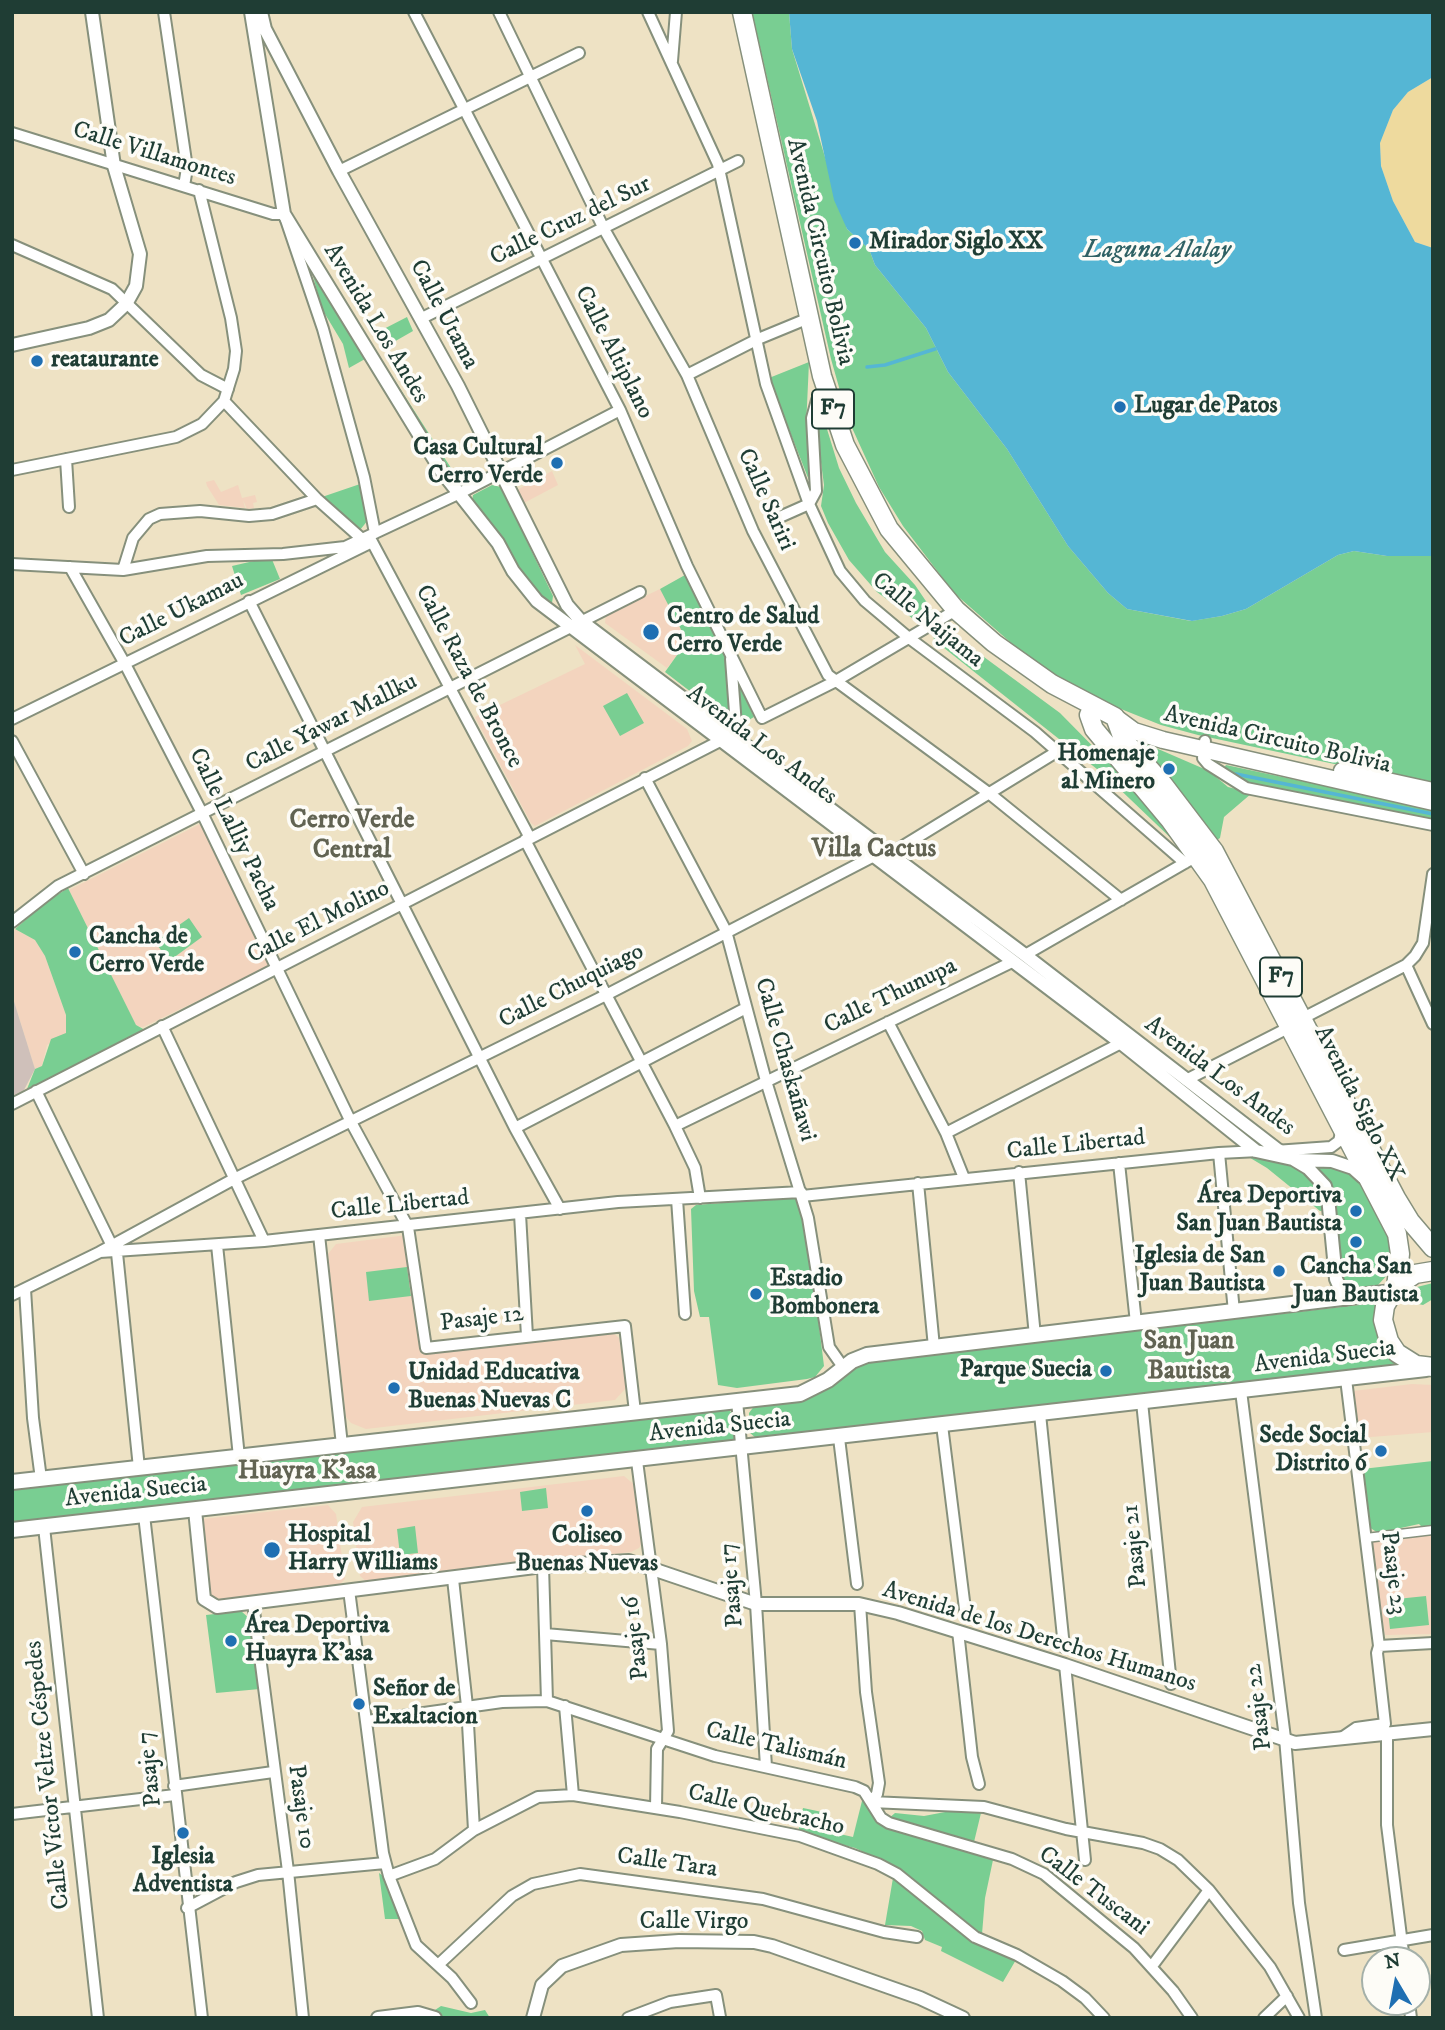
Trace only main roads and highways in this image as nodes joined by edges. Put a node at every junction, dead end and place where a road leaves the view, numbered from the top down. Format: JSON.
{"nodes":[{"id":1,"x":742,"y":12,"type":"edge"},
{"id":2,"x":1093,"y":707,"type":"junction"},
{"id":3,"x":1115,"y":717,"type":"junction"},
{"id":4,"x":1204,"y":746,"type":"junction"},
{"id":5,"x":1433,"y":791,"type":"edge"},
{"id":6,"x":1433,"y":802,"type":"edge"},
{"id":7,"x":1297,"y":1023,"type":"junction"},
{"id":8,"x":1433,"y":1248,"type":"edge"},
{"id":9,"x":1433,"y":1271,"type":"edge"},
{"id":10,"x":1394,"y":1290,"type":"junction"},
{"id":11,"x":1433,"y":1368,"type":"edge"},
{"id":12,"x":12,"y":1482,"type":"edge"},
{"id":13,"x":12,"y":1530,"type":"edge"}],
"edges":[{"from":1,"to":2,"type":"highway","name":"Avenida Circuito Bolivia","number":"F7"},
{"from":2,"to":3,"type":"highway","name":"Avenida Circuito Bolivia","number":"F7"},
{"from":2,"to":7,"type":"highway","name":"Avenida Siglo XX","number":"F7"},
{"from":3,"to":4,"type":"main road","name":"Avenida Circuito Bolivia"},
{"from":3,"to":7,"type":"highway","name":"Avenida Siglo XX","number":"F7"},
{"from":4,"to":5,"type":"main road","name":"Avenida Circuito Bolivia"},
{"from":4,"to":6,"type":"main road","name":"Avenida Circuito Bolivia"},
{"from":7,"to":8,"type":"highway","name":"Avenida Siglo XX","number":"F7"},
{"from":7,"to":10,"type":"highway","name":"Avenida Siglo XX","number":"F7"},
{"from":9,"to":10,"type":"highway"},
{"from":10,"to":11,"type":"highway","number":"F7"},
{"from":10,"to":12,"type":"main road","name":"Avenida Suecia"},
{"from":11,"to":13,"type":"main road","name":"Avenida Suecia"}]}
